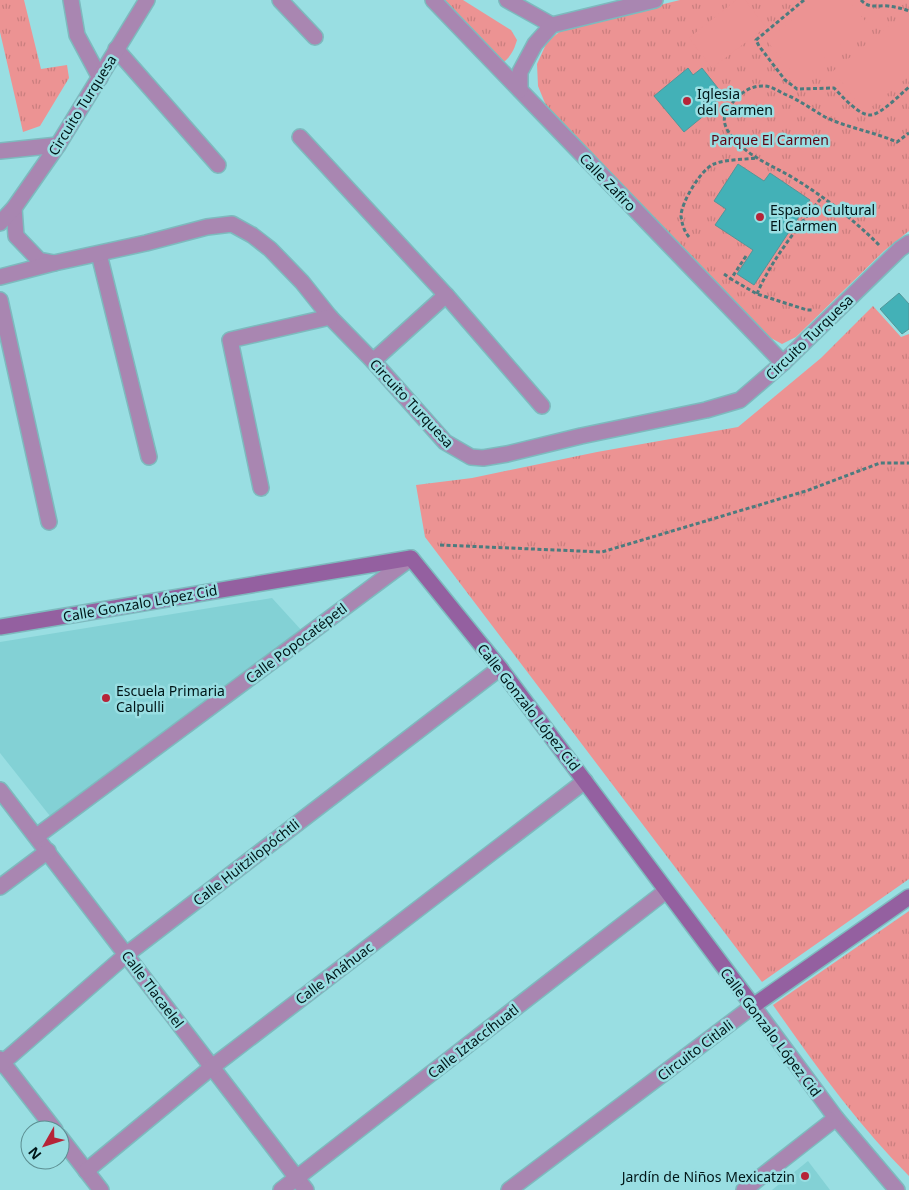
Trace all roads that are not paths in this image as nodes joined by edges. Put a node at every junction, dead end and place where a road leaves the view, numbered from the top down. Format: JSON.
{"nodes":[{"id":1,"x":71,"y":0,"type":"edge"},
{"id":2,"x":147,"y":0,"type":"edge"},
{"id":3,"x":280,"y":0,"type":"edge"},
{"id":4,"x":433,"y":0,"type":"edge"},
{"id":5,"x":507,"y":0,"type":"edge"},
{"id":6,"x":647,"y":1,"type":"edge"},
{"id":7,"x":552,"y":25,"type":"junction"},
{"id":8,"x":315,"y":37,"type":"dead end"},
{"id":9,"x":116,"y":49,"type":"junction"},
{"id":10,"x":100,"y":78,"type":"junction"},
{"id":11,"x":520,"y":90,"type":"junction"},
{"id":12,"x":300,"y":137,"type":"dead end"},
{"id":13,"x":58,"y":145,"type":"junction"},
{"id":14,"x":0,"y":151,"type":"edge"},
{"id":15,"x":218,"y":165,"type":"dead end"},
{"id":16,"x":14,"y":208,"type":"junction"},
{"id":17,"x":0,"y":222,"type":"edge"},
{"id":18,"x":909,"y":243,"type":"edge"},
{"id":19,"x":99,"y":254,"type":"junction"},
{"id":20,"x":54,"y":263,"type":"junction"},
{"id":21,"x":0,"y":277,"type":"edge"},
{"id":22,"x":446,"y":295,"type":"junction"},
{"id":23,"x":0,"y":300,"type":"edge"},
{"id":24,"x":330,"y":317,"type":"junction"},
{"id":25,"x":373,"y":361,"type":"junction"},
{"id":26,"x":783,"y":363,"type":"junction"},
{"id":27,"x":542,"y":406,"type":"dead end"},
{"id":28,"x":149,"y":457,"type":"dead end"},
{"id":29,"x":261,"y":488,"type":"dead end"},
{"id":30,"x":49,"y":522,"type":"dead end"},
{"id":31,"x":411,"y":558,"type":"junction"},
{"id":32,"x":0,"y":627,"type":"edge"},
{"id":33,"x":500,"y":668,"type":"junction"},
{"id":34,"x":585,"y":781,"type":"junction"},
{"id":35,"x":0,"y":790,"type":"edge"},
{"id":36,"x":37,"y":836,"type":"junction"},
{"id":37,"x":48,"y":851,"type":"junction"},
{"id":38,"x":0,"y":887,"type":"edge"},
{"id":39,"x":666,"y":891,"type":"junction"},
{"id":40,"x":909,"y":897,"type":"edge"},
{"id":41,"x":127,"y":954,"type":"junction"},
{"id":42,"x":753,"y":1006,"type":"junction"},
{"id":43,"x":1,"y":1062,"type":"edge"},
{"id":44,"x":212,"y":1067,"type":"junction"},
{"id":45,"x":836,"y":1118,"type":"junction"},
{"id":46,"x":47,"y":1120,"type":"edge"},
{"id":47,"x":70,"y":1149,"type":"edge"},
{"id":48,"x":86,"y":1171,"type":"junction"},
{"id":49,"x":301,"y":1184,"type":"edge"},
{"id":50,"x":101,"y":1190,"type":"edge"},
{"id":51,"x":281,"y":1190,"type":"edge"},
{"id":52,"x":509,"y":1190,"type":"edge"},
{"id":53,"x":744,"y":1190,"type":"edge"},
{"id":54,"x":897,"y":1190,"type":"edge"}],
"edges":[{"from":1,"to":10,"type":"street"},
{"from":2,"to":9,"type":"street","name":"Circuito Turquesa"},
{"from":3,"to":8,"type":"street"},
{"from":4,"to":11,"type":"street","name":"Calle Zafiro"},
{"from":5,"to":7,"type":"street"},
{"from":6,"to":7,"type":"street"},
{"from":7,"to":11,"type":"street"},
{"from":9,"to":10,"type":"street","name":"Circuito Turquesa"},
{"from":9,"to":15,"type":"street"},
{"from":10,"to":13,"type":"street","name":"Circuito Turquesa"},
{"from":11,"to":26,"type":"street","name":"Calle Zafiro"},
{"from":12,"to":22,"type":"street"},
{"from":13,"to":14,"type":"street"},
{"from":13,"to":16,"type":"street","name":"Circuito Turquesa"},
{"from":16,"to":17,"type":"street","name":"Circuito Turquesa"},
{"from":16,"to":20,"type":"street"},
{"from":18,"to":26,"type":"street","name":"Circuito Turquesa"},
{"from":19,"to":20,"type":"street","name":"Circuito Turquesa"},
{"from":19,"to":24,"type":"street","name":"Circuito Turquesa"},
{"from":19,"to":28,"type":"street"},
{"from":20,"to":21,"type":"street","name":"Circuito Turquesa"},
{"from":22,"to":25,"type":"street"},
{"from":22,"to":27,"type":"street"},
{"from":23,"to":30,"type":"street"},
{"from":24,"to":25,"type":"street","name":"Circuito Turquesa"},
{"from":24,"to":29,"type":"street"},
{"from":25,"to":26,"type":"street","name":"Circuito Turquesa"},
{"from":31,"to":32,"type":"street","name":"Calle Gonzalo López Cid"},
{"from":31,"to":33,"type":"street","name":"Calle Gonzalo López Cid"},
{"from":31,"to":36,"type":"street","name":"Calle Popocatépetl"},
{"from":33,"to":34,"type":"street","name":"Calle Gonzalo López Cid"},
{"from":33,"to":41,"type":"street","name":"Calle Huitzilopóchtli"},
{"from":34,"to":39,"type":"street","name":"Calle Gonzalo López Cid"},
{"from":34,"to":44,"type":"street","name":"Calle Anáhuac"},
{"from":35,"to":36,"type":"street","name":"Calle Tlacaelel"},
{"from":36,"to":37,"type":"street","name":"Calle Tlacaelel"},
{"from":37,"to":38,"type":"street"},
{"from":37,"to":41,"type":"street","name":"Calle Tlacaelel"},
{"from":39,"to":42,"type":"street","name":"Calle Gonzalo López Cid"},
{"from":39,"to":49,"type":"street","name":"Calle Iztaccíhuatl"},
{"from":40,"to":42,"type":"street","name":"Circuito Citlali"},
{"from":41,"to":43,"type":"street","name":"Calle Huitzilopóchtli"},
{"from":41,"to":44,"type":"street","name":"Calle Tlacaelel"},
{"from":42,"to":45,"type":"street","name":"Calle Gonzalo López Cid"},
{"from":42,"to":52,"type":"street","name":"Circuito Citlali"},
{"from":43,"to":46,"type":"street"},
{"from":44,"to":48,"type":"street","name":"Calle Anáhuac"},
{"from":44,"to":49,"type":"street","name":"Calle Tlacaelel"},
{"from":45,"to":53,"type":"street"},
{"from":45,"to":54,"type":"street","name":"Calle Gonzalo López Cid"},
{"from":47,"to":48,"type":"street"},
{"from":48,"to":50,"type":"street"},
{"from":49,"to":51,"type":"street","name":"Calle Iztaccíhuatl"}]}
